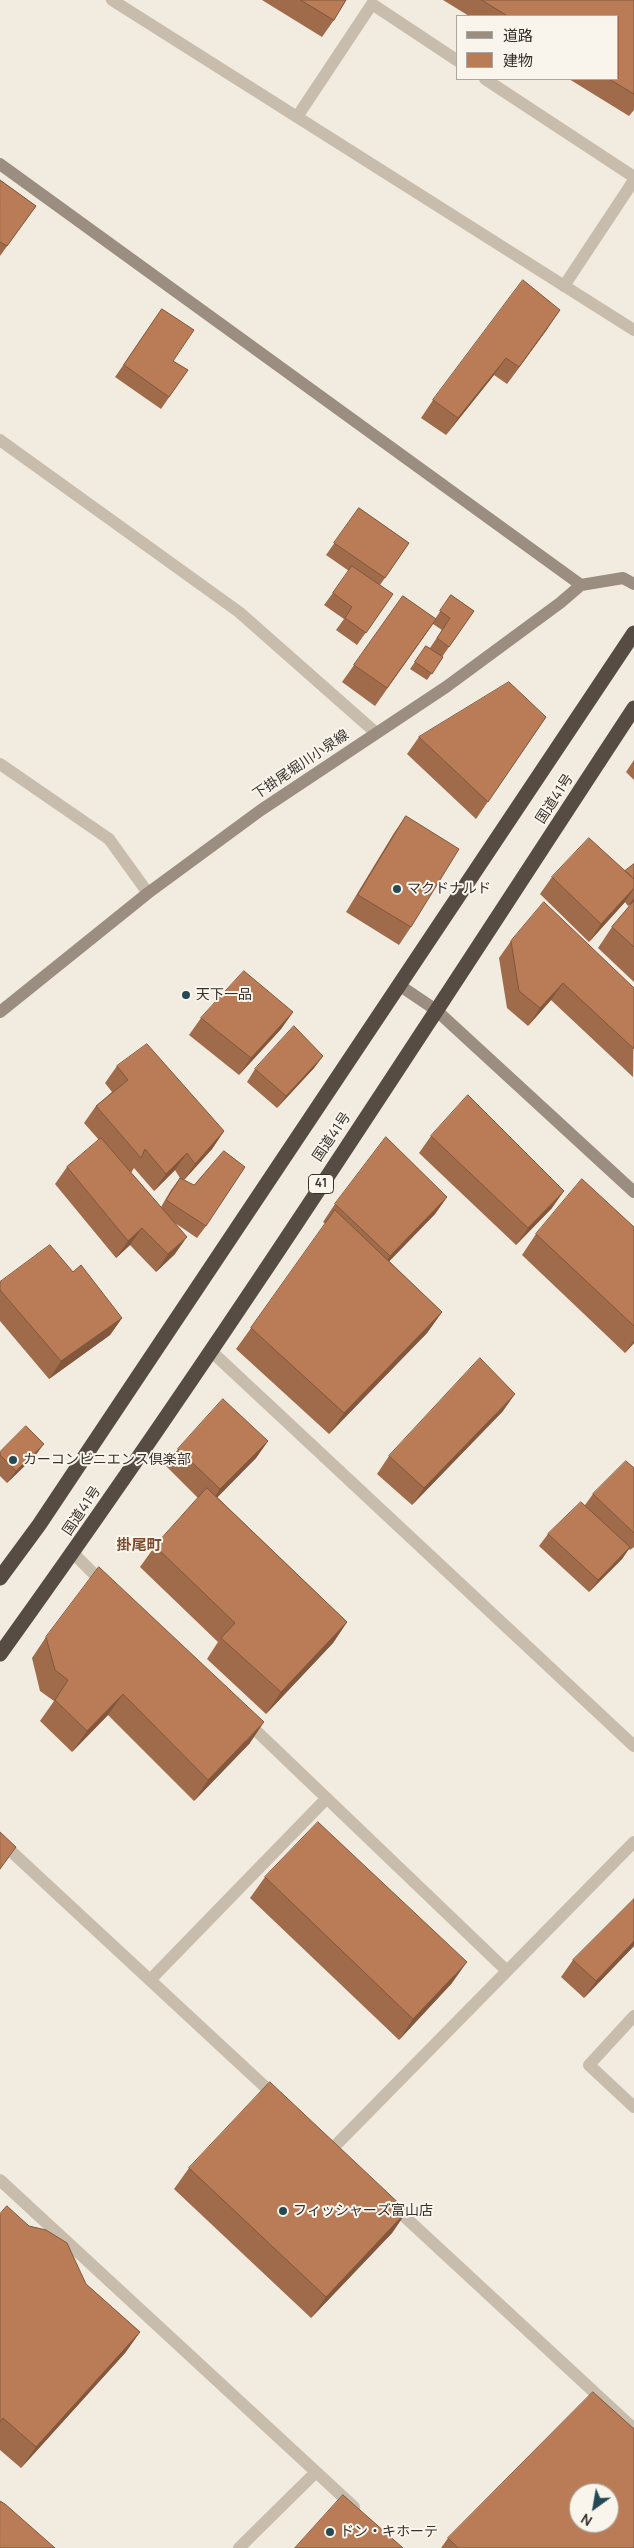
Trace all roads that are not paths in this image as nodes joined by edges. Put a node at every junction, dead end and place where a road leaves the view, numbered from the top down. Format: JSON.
{"nodes":[{"id":1,"x":112,"y":0,"type":"edge"},
{"id":2,"x":456,"y":60,"type":"edge"},
{"id":3,"x":487,"y":80,"type":"edge"},
{"id":4,"x":297,"y":117,"type":"junction"},
{"id":5,"x":0,"y":164,"type":"edge"},
{"id":6,"x":634,"y":177,"type":"edge"},
{"id":7,"x":634,"y":180,"type":"edge"},
{"id":8,"x":564,"y":286,"type":"junction"},
{"id":9,"x":634,"y":330,"type":"edge"},
{"id":10,"x":0,"y":440,"type":"edge"},
{"id":11,"x":634,"y":584,"type":"edge"},
{"id":12,"x":581,"y":585,"type":"junction"},
{"id":13,"x":634,"y":633,"type":"edge"},
{"id":14,"x":634,"y":708,"type":"edge"},
{"id":15,"x":375,"y":732,"type":"junction"},
{"id":16,"x":0,"y":764,"type":"edge"},
{"id":17,"x":148,"y":893,"type":"junction"},
{"id":18,"x":399,"y":985,"type":"junction"},
{"id":19,"x":436,"y":1010,"type":"junction"},
{"id":20,"x":0,"y":1012,"type":"edge"},
{"id":21,"x":634,"y":1192,"type":"edge"},
{"id":22,"x":210,"y":1351,"type":"junction"},
{"id":23,"x":73,"y":1553,"type":"junction"},
{"id":24,"x":0,"y":1578,"type":"edge"},
{"id":25,"x":116,"y":1596,"type":"edge"},
{"id":26,"x":0,"y":1654,"type":"edge"},
{"id":27,"x":235,"y":1711,"type":"edge"},
{"id":28,"x":634,"y":1746,"type":"edge"},
{"id":29,"x":326,"y":1799,"type":"junction"},
{"id":30,"x":0,"y":1841,"type":"edge"},
{"id":31,"x":634,"y":1842,"type":"edge"},
{"id":32,"x":507,"y":1971,"type":"junction"},
{"id":33,"x":150,"y":1980,"type":"junction"},
{"id":34,"x":634,"y":2016,"type":"edge"},
{"id":35,"x":634,"y":2107,"type":"edge"},
{"id":36,"x":288,"y":2108,"type":"edge"},
{"id":37,"x":332,"y":2149,"type":"edge"},
{"id":38,"x":0,"y":2180,"type":"edge"},
{"id":39,"x":382,"y":2196,"type":"edge"},
{"id":40,"x":634,"y":2429,"type":"edge"},
{"id":41,"x":316,"y":2472,"type":"junction"},
{"id":42,"x":364,"y":2516,"type":"edge"},
{"id":43,"x":239,"y":2548,"type":"edge"}],
"edges":[{"from":1,"to":4,"type":"street"},
{"from":2,"to":4,"type":"street"},
{"from":3,"to":6,"type":"street"},
{"from":4,"to":8,"type":"street"},
{"from":5,"to":12,"type":"street"},
{"from":7,"to":8,"type":"street"},
{"from":8,"to":9,"type":"street"},
{"from":10,"to":15,"type":"street"},
{"from":11,"to":12,"type":"street","name":"下掛尾堀川小泉線"},
{"from":12,"to":15,"type":"street","name":"下掛尾堀川小泉線"},
{"from":13,"to":18,"type":"highway","name":"国道41号"},
{"from":14,"to":19,"type":"highway","name":"国道41号","number":"41"},
{"from":15,"to":17,"type":"street","name":"下掛尾堀川小泉線"},
{"from":16,"to":17,"type":"street"},
{"from":17,"to":20,"type":"street","name":"下掛尾堀川小泉線"},
{"from":18,"to":19,"type":"street"},
{"from":18,"to":24,"type":"highway","name":"国道41号"},
{"from":19,"to":21,"type":"street"},
{"from":19,"to":22,"type":"highway","name":"国道41号","number":"41"},
{"from":22,"to":23,"type":"highway","name":"国道41号","number":"41"},
{"from":22,"to":28,"type":"street"},
{"from":23,"to":25,"type":"street"},
{"from":23,"to":26,"type":"highway","name":"国道41号","number":"41"},
{"from":27,"to":29,"type":"street"},
{"from":29,"to":32,"type":"street"},
{"from":29,"to":33,"type":"street"},
{"from":30,"to":33,"type":"street"},
{"from":31,"to":32,"type":"street"},
{"from":32,"to":37,"type":"street"},
{"from":33,"to":36,"type":"street"},
{"from":34,"to":35,"type":"street"},
{"from":38,"to":41,"type":"street"},
{"from":39,"to":40,"type":"street"},
{"from":41,"to":42,"type":"street"},
{"from":41,"to":43,"type":"street"}]}
